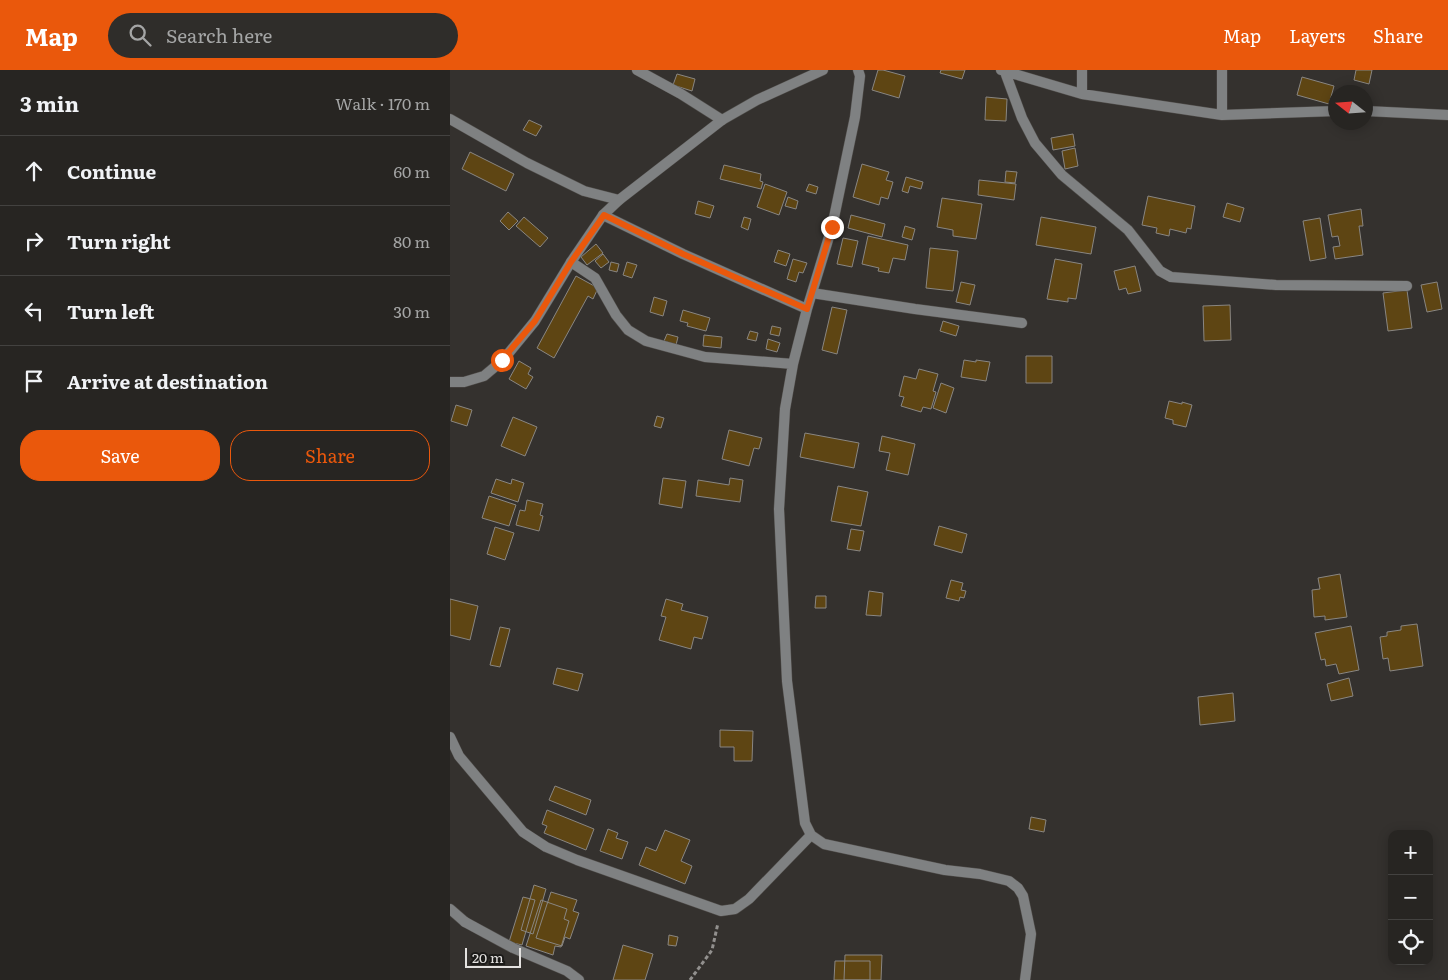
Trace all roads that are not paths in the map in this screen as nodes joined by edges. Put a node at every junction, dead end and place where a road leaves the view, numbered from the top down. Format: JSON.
{"nodes":[{"id":1,"x":637,"y":70,"type":"edge"},
{"id":2,"x":823,"y":70,"type":"edge"},
{"id":3,"x":858,"y":70,"type":"edge"},
{"id":4,"x":1082,"y":70,"type":"edge"},
{"id":5,"x":1222,"y":70,"type":"edge"},
{"id":6,"x":1002,"y":71,"type":"edge"},
{"id":7,"x":1082,"y":94,"type":"junction"},
{"id":8,"x":1328,"y":111,"type":"edge"},
{"id":9,"x":1373,"y":112,"type":"edge"},
{"id":10,"x":1448,"y":114,"type":"edge"},
{"id":11,"x":1222,"y":115,"type":"junction"},
{"id":12,"x":450,"y":119,"type":"edge"},
{"id":13,"x":722,"y":120,"type":"junction"},
{"id":14,"x":619,"y":200,"type":"junction"},
{"id":15,"x":604,"y":215,"type":"junction"},
{"id":16,"x":571,"y":262,"type":"junction"},
{"id":17,"x":1407,"y":286,"type":"dead end"},
{"id":18,"x":812,"y":294,"type":"junction"},
{"id":19,"x":807,"y":309,"type":"junction"},
{"id":20,"x":1022,"y":323,"type":"dead end"},
{"id":21,"x":794,"y":364,"type":"junction"},
{"id":22,"x":450,"y":382,"type":"edge"},
{"id":23,"x":450,"y":737,"type":"edge"},
{"id":24,"x":811,"y":836,"type":"junction"},
{"id":25,"x":450,"y":909,"type":"edge"},
{"id":26,"x":579,"y":980,"type":"edge"},
{"id":27,"x":1025,"y":980,"type":"edge"}],
"edges":[{"from":1,"to":13,"type":"street"},
{"from":2,"to":13,"type":"street"},
{"from":3,"to":18,"type":"street"},
{"from":4,"to":7,"type":"street"},
{"from":5,"to":11,"type":"street"},
{"from":6,"to":7,"type":"street"},
{"from":6,"to":17,"type":"street"},
{"from":7,"to":11,"type":"street"},
{"from":8,"to":11,"type":"street"},
{"from":9,"to":10,"type":"street"},
{"from":12,"to":14,"type":"street"},
{"from":13,"to":14,"type":"street"},
{"from":14,"to":15,"type":"street"},
{"from":15,"to":16,"type":"street"},
{"from":15,"to":19,"type":"street"},
{"from":16,"to":21,"type":"street"},
{"from":16,"to":22,"type":"street"},
{"from":18,"to":19,"type":"street"},
{"from":18,"to":20,"type":"street"},
{"from":19,"to":21,"type":"street"},
{"from":21,"to":24,"type":"street"},
{"from":23,"to":24,"type":"street"},
{"from":24,"to":27,"type":"street"},
{"from":25,"to":26,"type":"street"}]}
